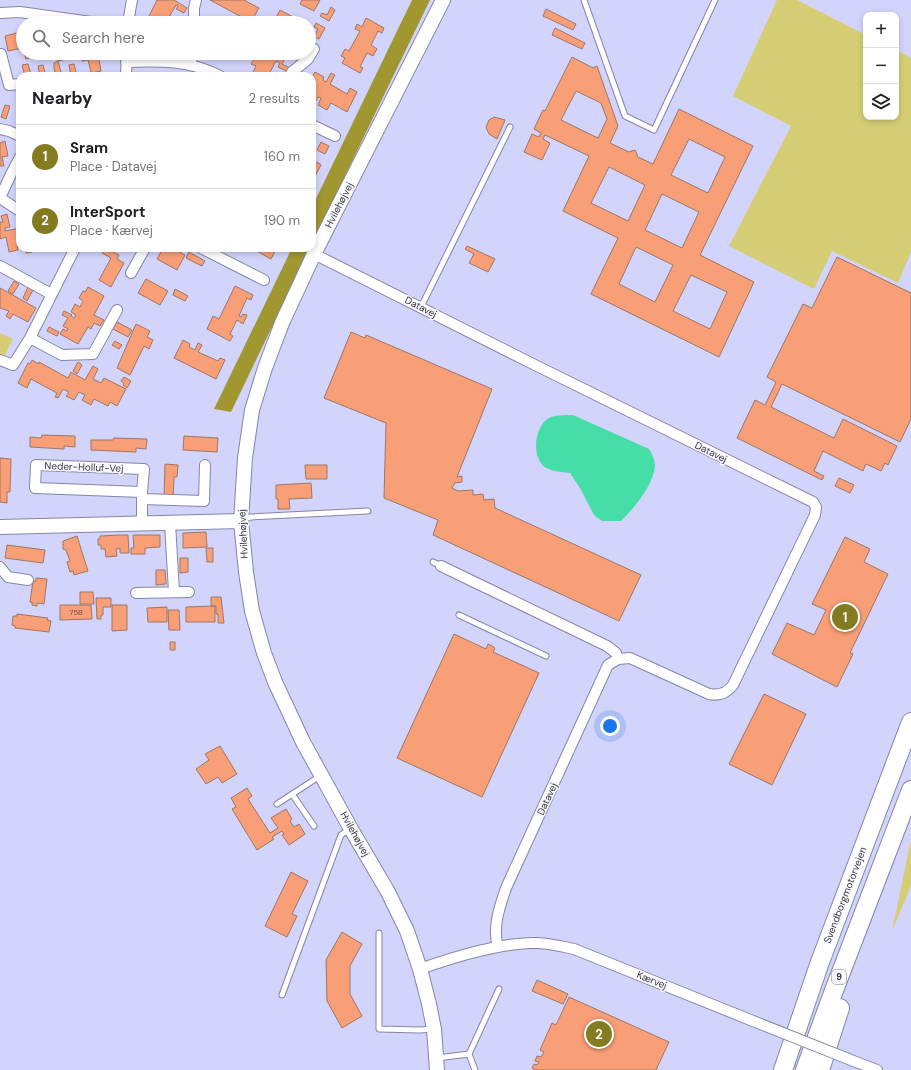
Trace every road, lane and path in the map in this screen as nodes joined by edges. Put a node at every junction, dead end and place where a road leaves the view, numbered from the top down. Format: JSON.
{"nodes":[{"id":1,"x":132,"y":0,"type":"edge"},
{"id":2,"x":196,"y":0,"type":"edge"},
{"id":3,"x":443,"y":0,"type":"edge"},
{"id":4,"x":584,"y":0,"type":"edge"},
{"id":5,"x":715,"y":0,"type":"edge"},
{"id":6,"x":0,"y":14,"type":"edge"},
{"id":7,"x":48,"y":16,"type":"edge"},
{"id":8,"x":129,"y":16,"type":"edge"},
{"id":9,"x":194,"y":16,"type":"edge"},
{"id":10,"x":1,"y":54,"type":"dead end"},
{"id":11,"x":126,"y":60,"type":"edge"},
{"id":12,"x":150,"y":60,"type":"edge"},
{"id":13,"x":191,"y":60,"type":"edge"},
{"id":14,"x":307,"y":60,"type":"edge"},
{"id":15,"x":191,"y":64,"type":"junction"},
{"id":16,"x":126,"y":72,"type":"edge"},
{"id":17,"x":210,"y":72,"type":"edge"},
{"id":18,"x":292,"y":72,"type":"edge"},
{"id":19,"x":16,"y":84,"type":"edge"},
{"id":20,"x":316,"y":127,"type":"edge"},
{"id":21,"x":510,"y":127,"type":"dead end"},
{"id":22,"x":0,"y":129,"type":"edge"},
{"id":23,"x":16,"y":134,"type":"edge"},
{"id":24,"x":335,"y":136,"type":"dead end"},
{"id":25,"x":16,"y":165,"type":"edge"},
{"id":26,"x":0,"y":198,"type":"edge"},
{"id":27,"x":16,"y":208,"type":"edge"},
{"id":28,"x":316,"y":250,"type":"edge"},
{"id":29,"x":73,"y":252,"type":"edge"},
{"id":30,"x":143,"y":252,"type":"edge"},
{"id":31,"x":209,"y":252,"type":"edge"},
{"id":32,"x":314,"y":254,"type":"joint"},
{"id":33,"x":0,"y":266,"type":"edge"},
{"id":34,"x":131,"y":273,"type":"dead end"},
{"id":35,"x":264,"y":280,"type":"dead end"},
{"id":36,"x":51,"y":294,"type":"junction"},
{"id":37,"x":421,"y":307,"type":"junction"},
{"id":38,"x":117,"y":310,"type":"dead end"},
{"id":39,"x":30,"y":338,"type":"junction"},
{"id":40,"x":0,"y":360,"type":"edge"},
{"id":41,"x":205,"y":464,"type":"dead end"},
{"id":42,"x":142,"y":496,"type":"junction"},
{"id":43,"x":368,"y":512,"type":"dead end"},
{"id":44,"x":241,"y":521,"type":"junction"},
{"id":45,"x":170,"y":523,"type":"junction"},
{"id":46,"x":142,"y":524,"type":"junction"},
{"id":47,"x":0,"y":527,"type":"edge"},
{"id":48,"x":437,"y":564,"type":"dead end"},
{"id":49,"x":0,"y":567,"type":"edge"},
{"id":50,"x":28,"y":580,"type":"dead end"},
{"id":51,"x":174,"y":592,"type":"junction"},
{"id":52,"x":189,"y":592,"type":"dead end"},
{"id":53,"x":136,"y":593,"type":"dead end"},
{"id":54,"x":459,"y":615,"type":"dead end"},
{"id":55,"x":546,"y":656,"type":"dead end"},
{"id":56,"x":618,"y":659,"type":"junction"},
{"id":57,"x":911,"y":722,"type":"edge"},
{"id":58,"x":322,"y":774,"type":"junction"},
{"id":59,"x":911,"y":790,"type":"edge"},
{"id":60,"x":292,"y":794,"type":"junction"},
{"id":61,"x":277,"y":804,"type":"dead end"},
{"id":62,"x":314,"y":826,"type":"dead end"},
{"id":63,"x":351,"y":829,"type":"junction"},
{"id":64,"x":874,"y":890,"type":"junction"},
{"id":65,"x":379,"y":933,"type":"dead end"},
{"id":66,"x":498,"y":947,"type":"junction"},
{"id":67,"x":820,"y":962,"type":"junction"},
{"id":68,"x":420,"y":969,"type":"junction"},
{"id":69,"x":499,"y":989,"type":"dead end"},
{"id":70,"x":282,"y":994,"type":"dead end"},
{"id":71,"x":434,"y":1029,"type":"junction"},
{"id":72,"x":469,"y":1054,"type":"junction"},
{"id":73,"x":437,"y":1064,"type":"edge"},
{"id":74,"x":475,"y":1070,"type":"edge"},
{"id":75,"x":771,"y":1070,"type":"edge"},
{"id":76,"x":783,"y":1070,"type":"edge"},
{"id":77,"x":805,"y":1070,"type":"edge"},
{"id":78,"x":820,"y":1070,"type":"edge"},
{"id":79,"x":877,"y":1070,"type":"edge"}],
"edges":[{"from":1,"to":8,"type":"street"},
{"from":2,"to":9,"type":"street"},
{"from":3,"to":28,"type":"street","name":"Hvilehøjvej"},
{"from":4,"to":5,"type":"lane"},
{"from":6,"to":7,"type":"street"},
{"from":10,"to":19,"type":"street"},
{"from":11,"to":16,"type":"street"},
{"from":12,"to":15,"type":"street"},
{"from":13,"to":15,"type":"street"},
{"from":14,"to":18,"type":"street"},
{"from":15,"to":17,"type":"street"},
{"from":20,"to":24,"type":"street"},
{"from":21,"to":37,"type":"lane"},
{"from":22,"to":23,"type":"street"},
{"from":25,"to":26,"type":"street"},
{"from":26,"to":27,"type":"street"},
{"from":29,"to":36,"type":"street"},
{"from":30,"to":34,"type":"street"},
{"from":31,"to":35,"type":"street"},
{"from":32,"to":37,"type":"street","name":"Datavej"},
{"from":32,"to":44,"type":"street","name":"Hvilehøjvej"},
{"from":33,"to":36,"type":"street"},
{"from":36,"to":39,"type":"street"},
{"from":37,"to":56,"type":"street","name":"Datavej"},
{"from":38,"to":39,"type":"street"},
{"from":39,"to":40,"type":"street"},
{"from":41,"to":42,"type":"street","name":"Neder-Holluf-Vej"},
{"from":42,"to":42,"type":"street","name":"Neder-Holluf-Vej"},
{"from":42,"to":46,"type":"street","name":"Neder-Holluf-Vej"},
{"from":43,"to":44,"type":"lane"},
{"from":44,"to":45,"type":"street"},
{"from":44,"to":58,"type":"street","name":"Hvilehøjvej"},
{"from":45,"to":46,"type":"street"},
{"from":45,"to":51,"type":"street"},
{"from":46,"to":47,"type":"street"},
{"from":48,"to":56,"type":"street"},
{"from":49,"to":50,"type":"street"},
{"from":51,"to":52,"type":"street"},
{"from":51,"to":53,"type":"street"},
{"from":54,"to":55,"type":"lane"},
{"from":56,"to":66,"type":"street","name":"Datavej"},
{"from":57,"to":67,"type":"highway","name":"Svendborgmotorvejen","number":"9"},
{"from":58,"to":60,"type":"lane"},
{"from":58,"to":63,"type":"street","name":"Hvilehøjvej"},
{"from":59,"to":64,"type":"highway","number":"9"},
{"from":60,"to":61,"type":"lane"},
{"from":60,"to":62,"type":"lane"},
{"from":63,"to":68,"type":"street","name":"Hvilehøjvej"},
{"from":63,"to":70,"type":"lane"},
{"from":64,"to":77,"type":"highway","number":"9"},
{"from":64,"to":78,"type":"highway"},
{"from":65,"to":71,"type":"lane"},
{"from":66,"to":68,"type":"street","name":"Kærvej"},
{"from":66,"to":79,"type":"street","name":"Kærvej","bridge":true},
{"from":67,"to":75,"type":"highway"},
{"from":67,"to":76,"type":"highway","name":"Svendborgmotorvejen","number":"9"},
{"from":68,"to":71,"type":"street","name":"Hvilehøjvej"},
{"from":69,"to":72,"type":"lane"},
{"from":71,"to":73,"type":"street","name":"Hvilehøjvej"},
{"from":72,"to":73,"type":"lane"},
{"from":72,"to":74,"type":"lane"}]}
